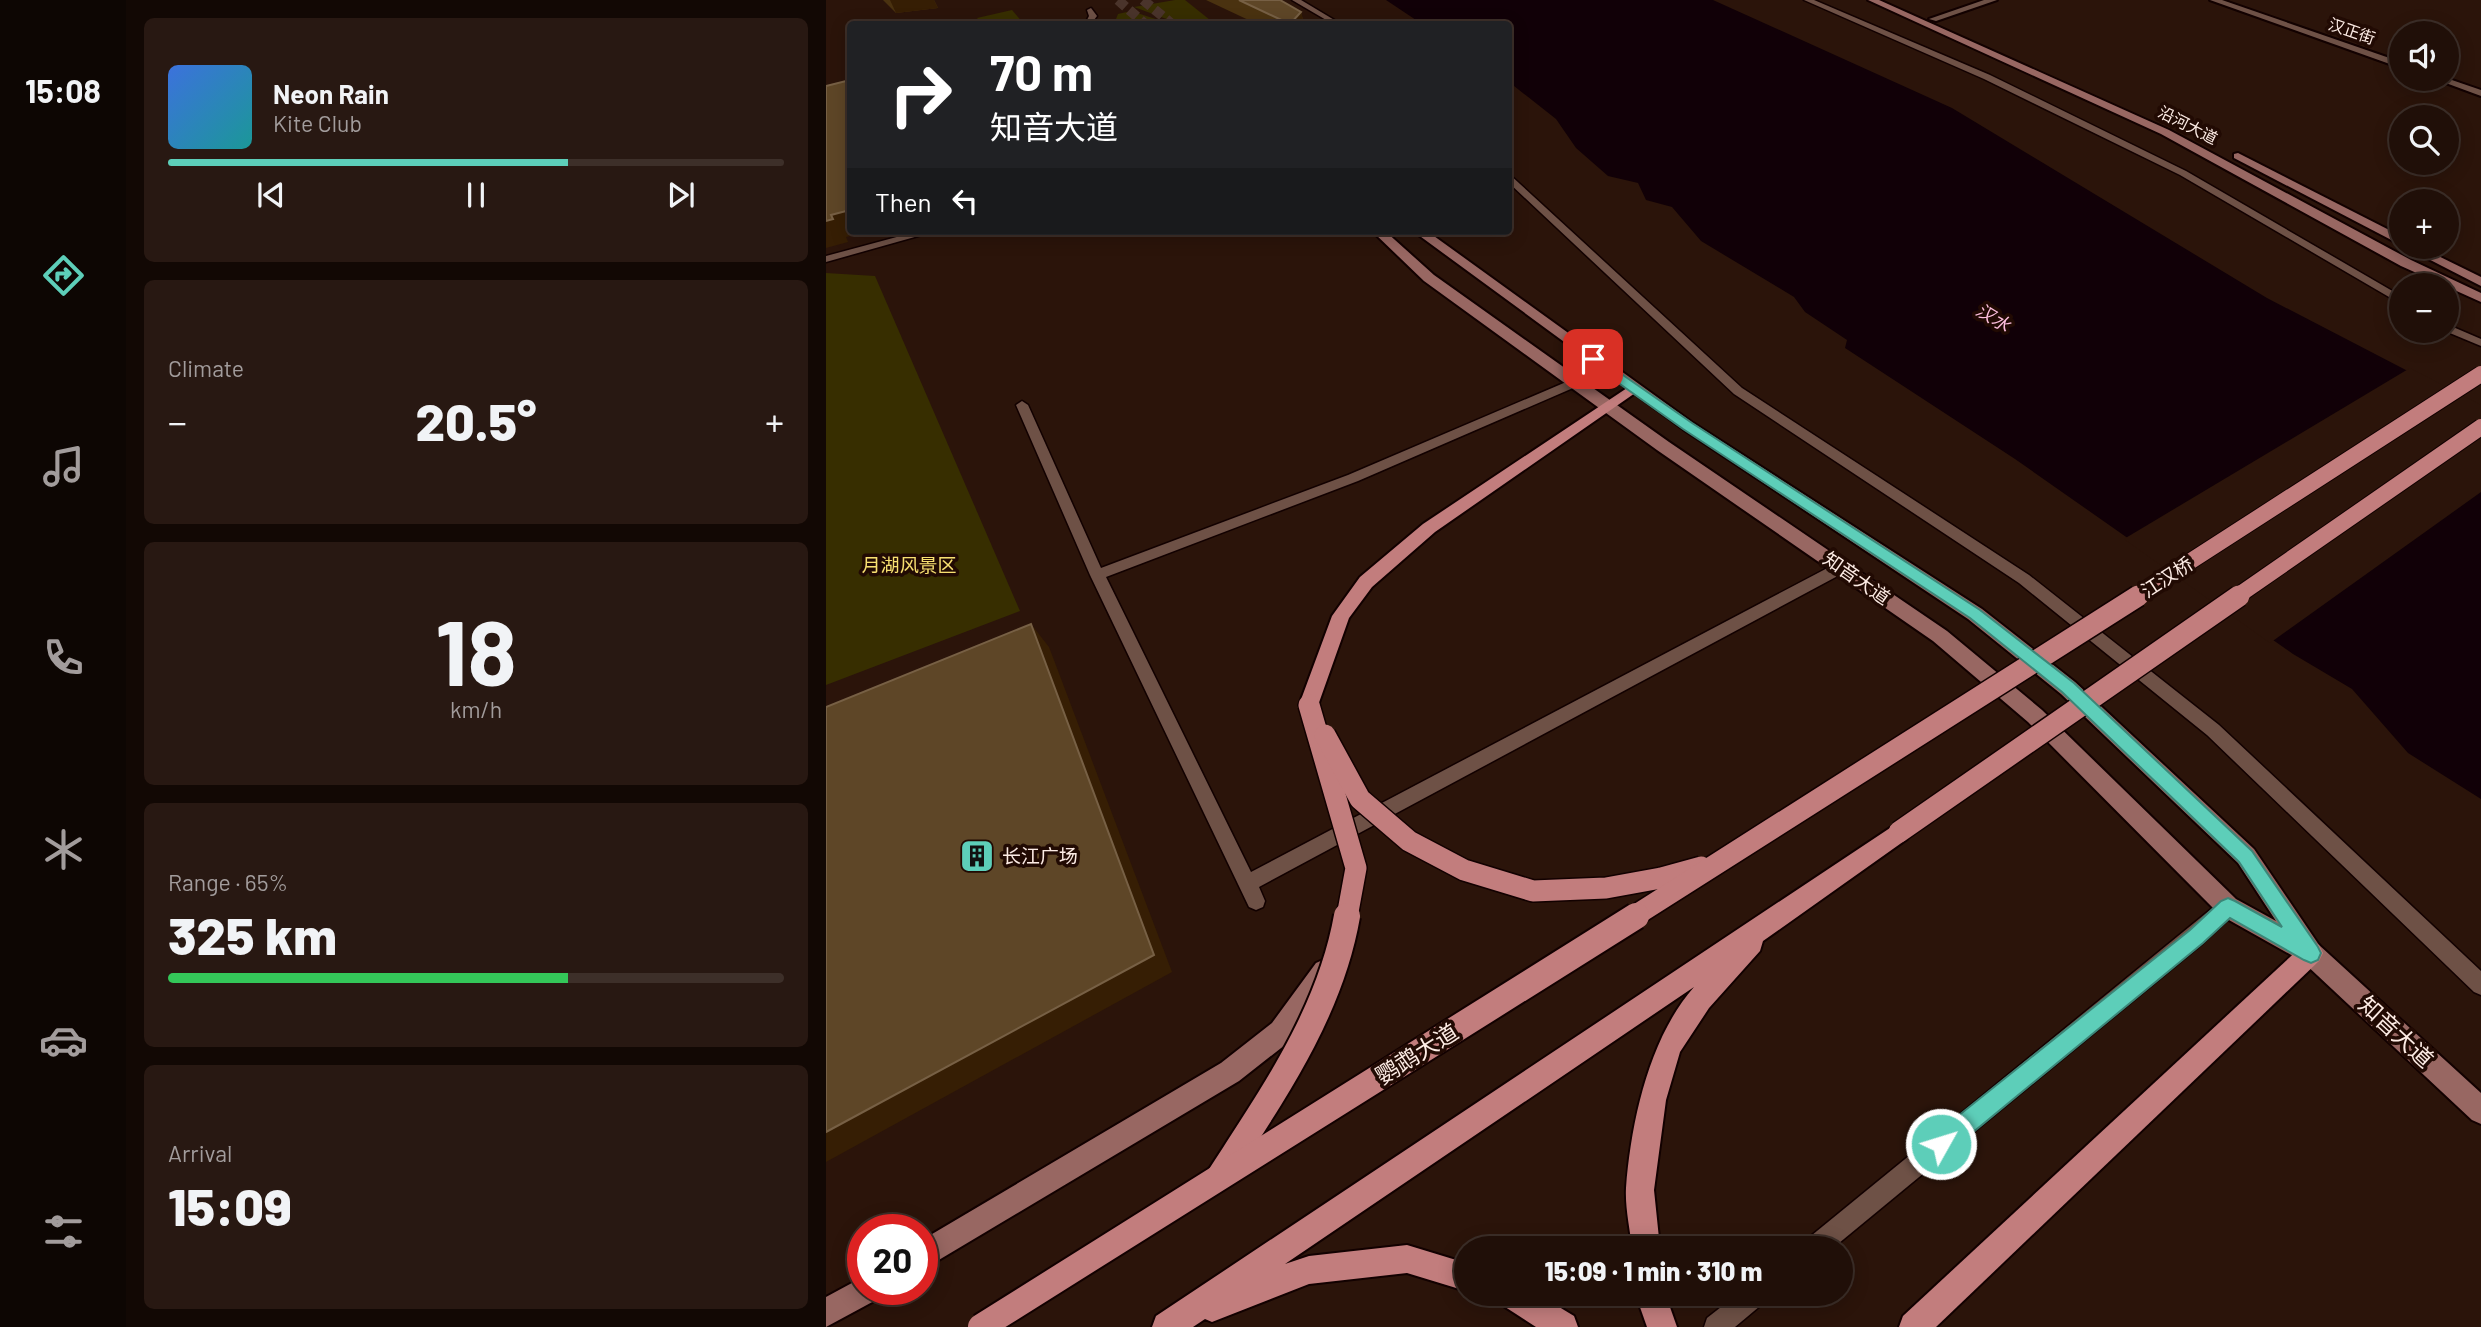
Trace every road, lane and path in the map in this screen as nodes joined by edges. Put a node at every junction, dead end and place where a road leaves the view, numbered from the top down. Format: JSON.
{"nodes":[{"id":1,"x":1296,"y":0,"type":"edge"},
{"id":2,"x":1808,"y":0,"type":"edge"},
{"id":3,"x":1872,"y":0,"type":"edge"},
{"id":4,"x":1887,"y":0,"type":"edge"},
{"id":5,"x":1993,"y":0,"type":"edge"},
{"id":6,"x":2214,"y":0,"type":"edge"},
{"id":7,"x":1091,"y":10,"type":"dead end"},
{"id":8,"x":1933,"y":19,"type":"junction"},
{"id":9,"x":1090,"y":21,"type":"edge"},
{"id":10,"x":1332,"y":21,"type":"edge"},
{"id":11,"x":2389,"y":61,"type":"edge"},
{"id":12,"x":2459,"y":85,"type":"edge"},
{"id":13,"x":2481,"y":93,"type":"edge"},
{"id":14,"x":2200,"y":138,"type":"dead end"},
{"id":15,"x":2224,"y":149,"type":"dead end"},
{"id":16,"x":1512,"y":180,"type":"edge"},
{"id":17,"x":916,"y":235,"type":"edge"},
{"id":18,"x":1382,"y":235,"type":"edge"},
{"id":19,"x":1424,"y":235,"type":"edge"},
{"id":20,"x":2389,"y":235,"type":"edge"},
{"id":21,"x":826,"y":259,"type":"edge"},
{"id":22,"x":2434,"y":259,"type":"edge"},
{"id":23,"x":2481,"y":283,"type":"edge"},
{"id":24,"x":2467,"y":292,"type":"junction"},
{"id":25,"x":2389,"y":294,"type":"edge"},
{"id":26,"x":2481,"y":298,"type":"edge"},
{"id":27,"x":2459,"y":333,"type":"edge"},
{"id":28,"x":2481,"y":343,"type":"edge"},
{"id":29,"x":1606,"y":369,"type":"junction"},
{"id":30,"x":2481,"y":374,"type":"edge"},
{"id":31,"x":1574,"y":382,"type":"junction"},
{"id":32,"x":1633,"y":388,"type":"junction"},
{"id":33,"x":1022,"y":405,"type":"dead end"},
{"id":34,"x":1607,"y":406,"type":"junction"},
{"id":35,"x":2481,"y":427,"type":"edge"},
{"id":36,"x":1842,"y":567,"type":"junction"},
{"id":37,"x":1097,"y":575,"type":"junction"},
{"id":38,"x":1309,"y":705,"type":"junction"},
{"id":39,"x":1852,"y":780,"type":"joint"},
{"id":40,"x":1723,"y":861,"type":"junction"},
{"id":41,"x":1246,"y":884,"type":"junction"},
{"id":42,"x":1256,"y":901,"type":"dead end"},
{"id":43,"x":2228,"y":907,"type":"junction"},
{"id":44,"x":1775,"y":919,"type":"junction"},
{"id":45,"x":1340,"y":951,"type":"junction"},
{"id":46,"x":2311,"y":953,"type":"junction"},
{"id":47,"x":2481,"y":985,"type":"edge"},
{"id":48,"x":2481,"y":1111,"type":"edge"},
{"id":49,"x":1217,"y":1181,"type":"junction"},
{"id":50,"x":1645,"y":1236,"type":"edge"},
{"id":51,"x":1829,"y":1236,"type":"edge"},
{"id":52,"x":938,"y":1246,"type":"edge"},
{"id":53,"x":1454,"y":1273,"type":"edge"},
{"id":54,"x":847,"y":1301,"type":"edge"},
{"id":55,"x":1530,"y":1306,"type":"edge"},
{"id":56,"x":1655,"y":1306,"type":"edge"},
{"id":57,"x":1742,"y":1306,"type":"edge"},
{"id":58,"x":826,"y":1314,"type":"edge"},
{"id":59,"x":1173,"y":1324,"type":"edge"},
{"id":60,"x":981,"y":1327,"type":"edge"},
{"id":61,"x":1563,"y":1327,"type":"edge"},
{"id":62,"x":1662,"y":1327,"type":"edge"},
{"id":63,"x":1717,"y":1327,"type":"edge"},
{"id":64,"x":1914,"y":1327,"type":"edge"}],
"edges":[{"from":1,"to":10,"type":"lane"},
{"from":2,"to":25,"type":"lane"},
{"from":3,"to":24,"type":"main road","name":"沿河大道"},
{"from":4,"to":8,"type":"main road","name":"沿河大道"},
{"from":5,"to":8,"type":"street"},
{"from":6,"to":11,"type":"street","name":"汉正街"},
{"from":7,"to":9,"type":"lane"},
{"from":8,"to":14,"type":"main road","name":"沿河大道"},
{"from":12,"to":13,"type":"street"},
{"from":15,"to":20,"type":"main road","name":"沿河大道"},
{"from":16,"to":47,"type":"lane"},
{"from":17,"to":21,"type":"lane"},
{"from":18,"to":31,"type":"main road","name":"知音大道"},
{"from":19,"to":29,"type":"main road","name":"知音大道"},
{"from":22,"to":23,"type":"main road"},
{"from":23,"to":24,"type":"main road"},
{"from":24,"to":26,"type":"main road","name":"沿河大道"},
{"from":27,"to":28,"type":"lane"},
{"from":29,"to":31,"type":"lane"},
{"from":29,"to":32,"type":"main road","name":"知音大道"},
{"from":30,"to":39,"type":"main road","name":"江汉桥","bridge":true},
{"from":31,"to":34,"type":"main road","name":"知音大道"},
{"from":31,"to":37,"type":"lane"},
{"from":32,"to":34,"type":"main road"},
{"from":32,"to":46,"type":"main road","name":"知音大道"},
{"from":33,"to":37,"type":"lane"},
{"from":34,"to":36,"type":"main road","name":"知音大道"},
{"from":34,"to":38,"type":"main road"},
{"from":35,"to":44,"type":"main road","bridge":true},
{"from":36,"to":41,"type":"lane"},
{"from":36,"to":43,"type":"main road","name":"知音大道"},
{"from":37,"to":41,"type":"lane"},
{"from":38,"to":40,"type":"main road","bridge":true},
{"from":38,"to":45,"type":"main road","bridge":true},
{"from":39,"to":40,"type":"main road","name":"鹦鹉大道","bridge":true},
{"from":40,"to":49,"type":"main road","name":"鹦鹉大道","bridge":true},
{"from":41,"to":42,"type":"lane"},
{"from":43,"to":46,"type":"main road","name":"知音大道"},
{"from":43,"to":51,"type":"lane"},
{"from":44,"to":50,"type":"main road"},
{"from":44,"to":59,"type":"main road"},
{"from":45,"to":49,"type":"main road","bridge":true},
{"from":45,"to":52,"type":"main road"},
{"from":46,"to":48,"type":"main road","name":"知音大道"},
{"from":46,"to":64,"type":"main road"},
{"from":49,"to":60,"type":"main road","name":"鹦鹉大道","bridge":true},
{"from":53,"to":59,"type":"main road"},
{"from":54,"to":58,"type":"main road"},
{"from":55,"to":61,"type":"main road"},
{"from":56,"to":62,"type":"main road"},
{"from":57,"to":63,"type":"lane"}]}
